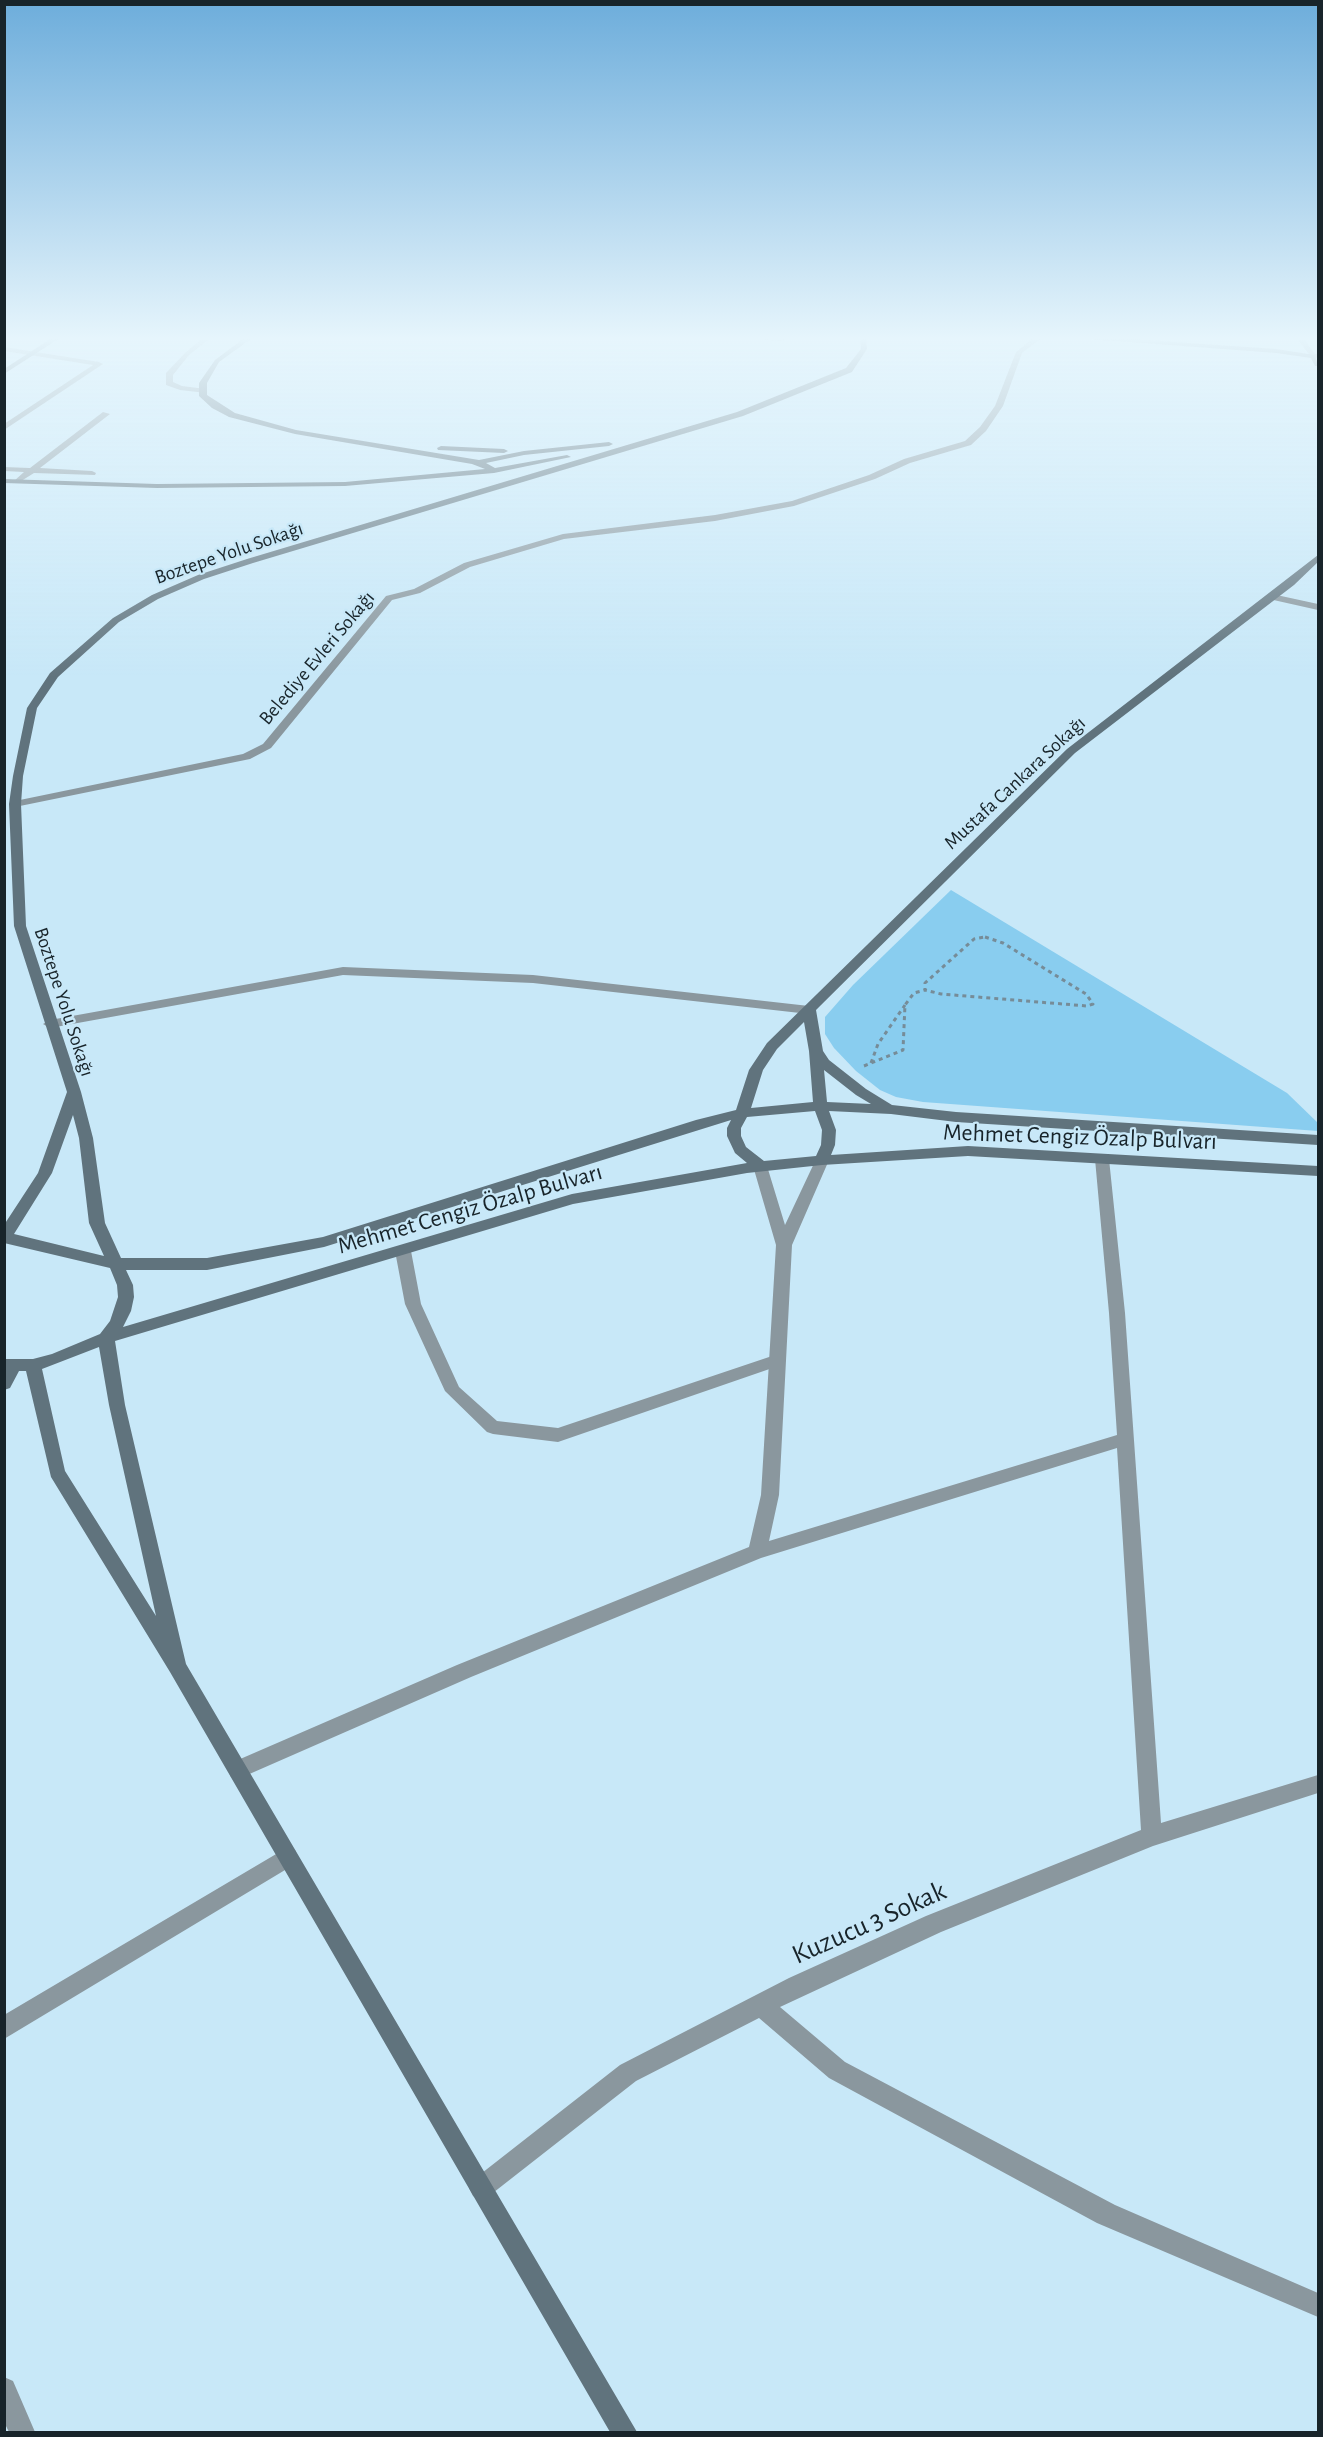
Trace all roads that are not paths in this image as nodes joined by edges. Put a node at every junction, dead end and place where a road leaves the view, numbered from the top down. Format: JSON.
{"nodes":[{"id":1,"x":61,"y":450,"type":"edge"},
{"id":2,"x":403,"y":450,"type":"edge"},
{"id":3,"x":457,"y":450,"type":"edge"},
{"id":4,"x":558,"y":450,"type":"edge"},
{"id":5,"x":605,"y":450,"type":"edge"},
{"id":6,"x":616,"y":450,"type":"edge"},
{"id":7,"x":945,"y":450,"type":"edge"},
{"id":8,"x":524,"y":453,"type":"junction"},
{"id":9,"x":477,"y":462,"type":"junction"},
{"id":10,"x":543,"y":462,"type":"junction"},
{"id":11,"x":4,"y":469,"type":"edge"},
{"id":12,"x":34,"y":471,"type":"junction"},
{"id":13,"x":494,"y":471,"type":"junction"},
{"id":14,"x":92,"y":473,"type":"dead end"},
{"id":15,"x":391,"y":480,"type":"junction"},
{"id":16,"x":4,"y":481,"type":"edge"},
{"id":17,"x":18,"y":482,"type":"junction"},
{"id":18,"x":508,"y":484,"type":"junction"},
{"id":19,"x":1318,"y":558,"type":"edge"},
{"id":20,"x":1272,"y":597,"type":"junction"},
{"id":21,"x":1318,"y":607,"type":"edge"},
{"id":22,"x":15,"y":804,"type":"junction"},
{"id":23,"x":809,"y":1010,"type":"junction"},
{"id":24,"x":50,"y":1024,"type":"junction"},
{"id":25,"x":816,"y":1051,"type":"junction"},
{"id":26,"x":74,"y":1092,"type":"junction"},
{"id":27,"x":820,"y":1106,"type":"junction"},
{"id":28,"x":891,"y":1109,"type":"junction"},
{"id":29,"x":742,"y":1113,"type":"junction"},
{"id":30,"x":1318,"y":1140,"type":"edge"},
{"id":31,"x":1102,"y":1159,"type":"junction"},
{"id":32,"x":822,"y":1160,"type":"junction"},
{"id":33,"x":760,"y":1166,"type":"junction"},
{"id":34,"x":1318,"y":1171,"type":"edge"},
{"id":35,"x":5,"y":1238,"type":"edge"},
{"id":36,"x":784,"y":1245,"type":"junction"},
{"id":37,"x":403,"y":1251,"type":"junction"},
{"id":38,"x":114,"y":1264,"type":"junction"},
{"id":39,"x":106,"y":1338,"type":"junction"},
{"id":40,"x":778,"y":1360,"type":"junction"},
{"id":41,"x":33,"y":1365,"type":"junction"},
{"id":42,"x":9,"y":1366,"type":"edge"},
{"id":43,"x":4,"y":1384,"type":"edge"},
{"id":44,"x":1125,"y":1439,"type":"junction"},
{"id":45,"x":757,"y":1552,"type":"junction"},
{"id":46,"x":177,"y":1666,"type":"junction"},
{"id":47,"x":238,"y":1770,"type":"junction"},
{"id":48,"x":1318,"y":1784,"type":"edge"},
{"id":49,"x":1152,"y":1836,"type":"junction"},
{"id":50,"x":288,"y":1857,"type":"junction"},
{"id":51,"x":761,"y":2005,"type":"junction"},
{"id":52,"x":4,"y":2028,"type":"edge"},
{"id":53,"x":481,"y":2188,"type":"junction"},
{"id":54,"x":1318,"y":2305,"type":"edge"},
{"id":55,"x":4,"y":2390,"type":"edge"},
{"id":56,"x":22,"y":2433,"type":"edge"},
{"id":57,"x":624,"y":2433,"type":"edge"}],
"edges":[{"from":1,"to":12,"type":"street"},
{"from":2,"to":9,"type":"street"},
{"from":3,"to":8,"type":"street"},
{"from":4,"to":8,"type":"street"},
{"from":5,"to":10,"type":"street"},
{"from":6,"to":18,"type":"street"},
{"from":7,"to":22,"type":"street","name":"Belediye Evleri Sokağı"},
{"from":8,"to":9,"type":"street"},
{"from":8,"to":10,"type":"street"},
{"from":9,"to":13,"type":"street"},
{"from":9,"to":15,"type":"street"},
{"from":10,"to":13,"type":"street"},
{"from":10,"to":18,"type":"street"},
{"from":11,"to":12,"type":"street"},
{"from":12,"to":14,"type":"street"},
{"from":12,"to":17,"type":"street"},
{"from":13,"to":15,"type":"street"},
{"from":13,"to":18,"type":"street"},
{"from":15,"to":17,"type":"street"},
{"from":16,"to":17,"type":"street"},
{"from":18,"to":22,"type":"street","name":"Boztepe Yolu Sokağı"},
{"from":19,"to":20,"type":"street","name":"Mustafa Cankara Sokağı"},
{"from":20,"to":21,"type":"street"},
{"from":20,"to":23,"type":"street","name":"Mustafa Cankara Sokağı"},
{"from":22,"to":24,"type":"street","name":"Boztepe Yolu Sokağı"},
{"from":23,"to":24,"type":"street"},
{"from":23,"to":25,"type":"street"},
{"from":23,"to":29,"type":"street","name":"Mustafa Cankara Sokağı"},
{"from":24,"to":26,"type":"street","name":"Boztepe Yolu Sokağı"},
{"from":25,"to":27,"type":"street"},
{"from":25,"to":28,"type":"street"},
{"from":26,"to":35,"type":"street"},
{"from":26,"to":38,"type":"street","name":"Boztepe Yolu Sokağı"},
{"from":27,"to":28,"type":"street","name":"Mehmet Cengiz Özalp Bulvarı"},
{"from":27,"to":29,"type":"street","name":"Mehmet Cengiz Özalp Bulvarı"},
{"from":27,"to":32,"type":"street"},
{"from":28,"to":30,"type":"street","name":"Mehmet Cengiz Özalp Bulvarı"},
{"from":29,"to":33,"type":"street","name":"Mustafa Cankara Sokağı"},
{"from":29,"to":38,"type":"street","name":"Mehmet Cengiz Özalp Bulvarı"},
{"from":31,"to":32,"type":"street","name":"Mehmet Cengiz Özalp Bulvarı"},
{"from":31,"to":34,"type":"street","name":"Mehmet Cengiz Özalp Bulvarı"},
{"from":31,"to":44,"type":"street"},
{"from":32,"to":33,"type":"street","name":"Mehmet Cengiz Özalp Bulvarı"},
{"from":32,"to":36,"type":"street"},
{"from":33,"to":36,"type":"street"},
{"from":33,"to":37,"type":"street","name":"Mehmet Cengiz Özalp Bulvarı"},
{"from":35,"to":38,"type":"street","name":"Mehmet Cengiz Özalp Bulvarı"},
{"from":36,"to":40,"type":"street"},
{"from":37,"to":39,"type":"street","name":"Mehmet Cengiz Özalp Bulvarı"},
{"from":37,"to":40,"type":"street"},
{"from":38,"to":39,"type":"street","name":"Boztepe Yolu Sokağı"},
{"from":39,"to":41,"type":"street","name":"Mehmet Cengiz Özalp Bulvarı"},
{"from":39,"to":46,"type":"street"},
{"from":40,"to":45,"type":"street"},
{"from":41,"to":42,"type":"street","name":"Mehmet Cengiz Özalp Bulvarı"},
{"from":41,"to":46,"type":"street"},
{"from":42,"to":43,"type":"street"},
{"from":44,"to":45,"type":"street"},
{"from":44,"to":49,"type":"street"},
{"from":45,"to":47,"type":"street"},
{"from":46,"to":47,"type":"street"},
{"from":47,"to":50,"type":"street"},
{"from":48,"to":49,"type":"street","name":"Kuzucu 3 Sokak"},
{"from":49,"to":51,"type":"street","name":"Kuzucu 3 Sokak"},
{"from":50,"to":52,"type":"street"},
{"from":50,"to":53,"type":"street"},
{"from":51,"to":53,"type":"street","name":"Kuzucu 3 Sokak"},
{"from":51,"to":54,"type":"street"},
{"from":53,"to":57,"type":"street"},
{"from":55,"to":56,"type":"street"}]}
